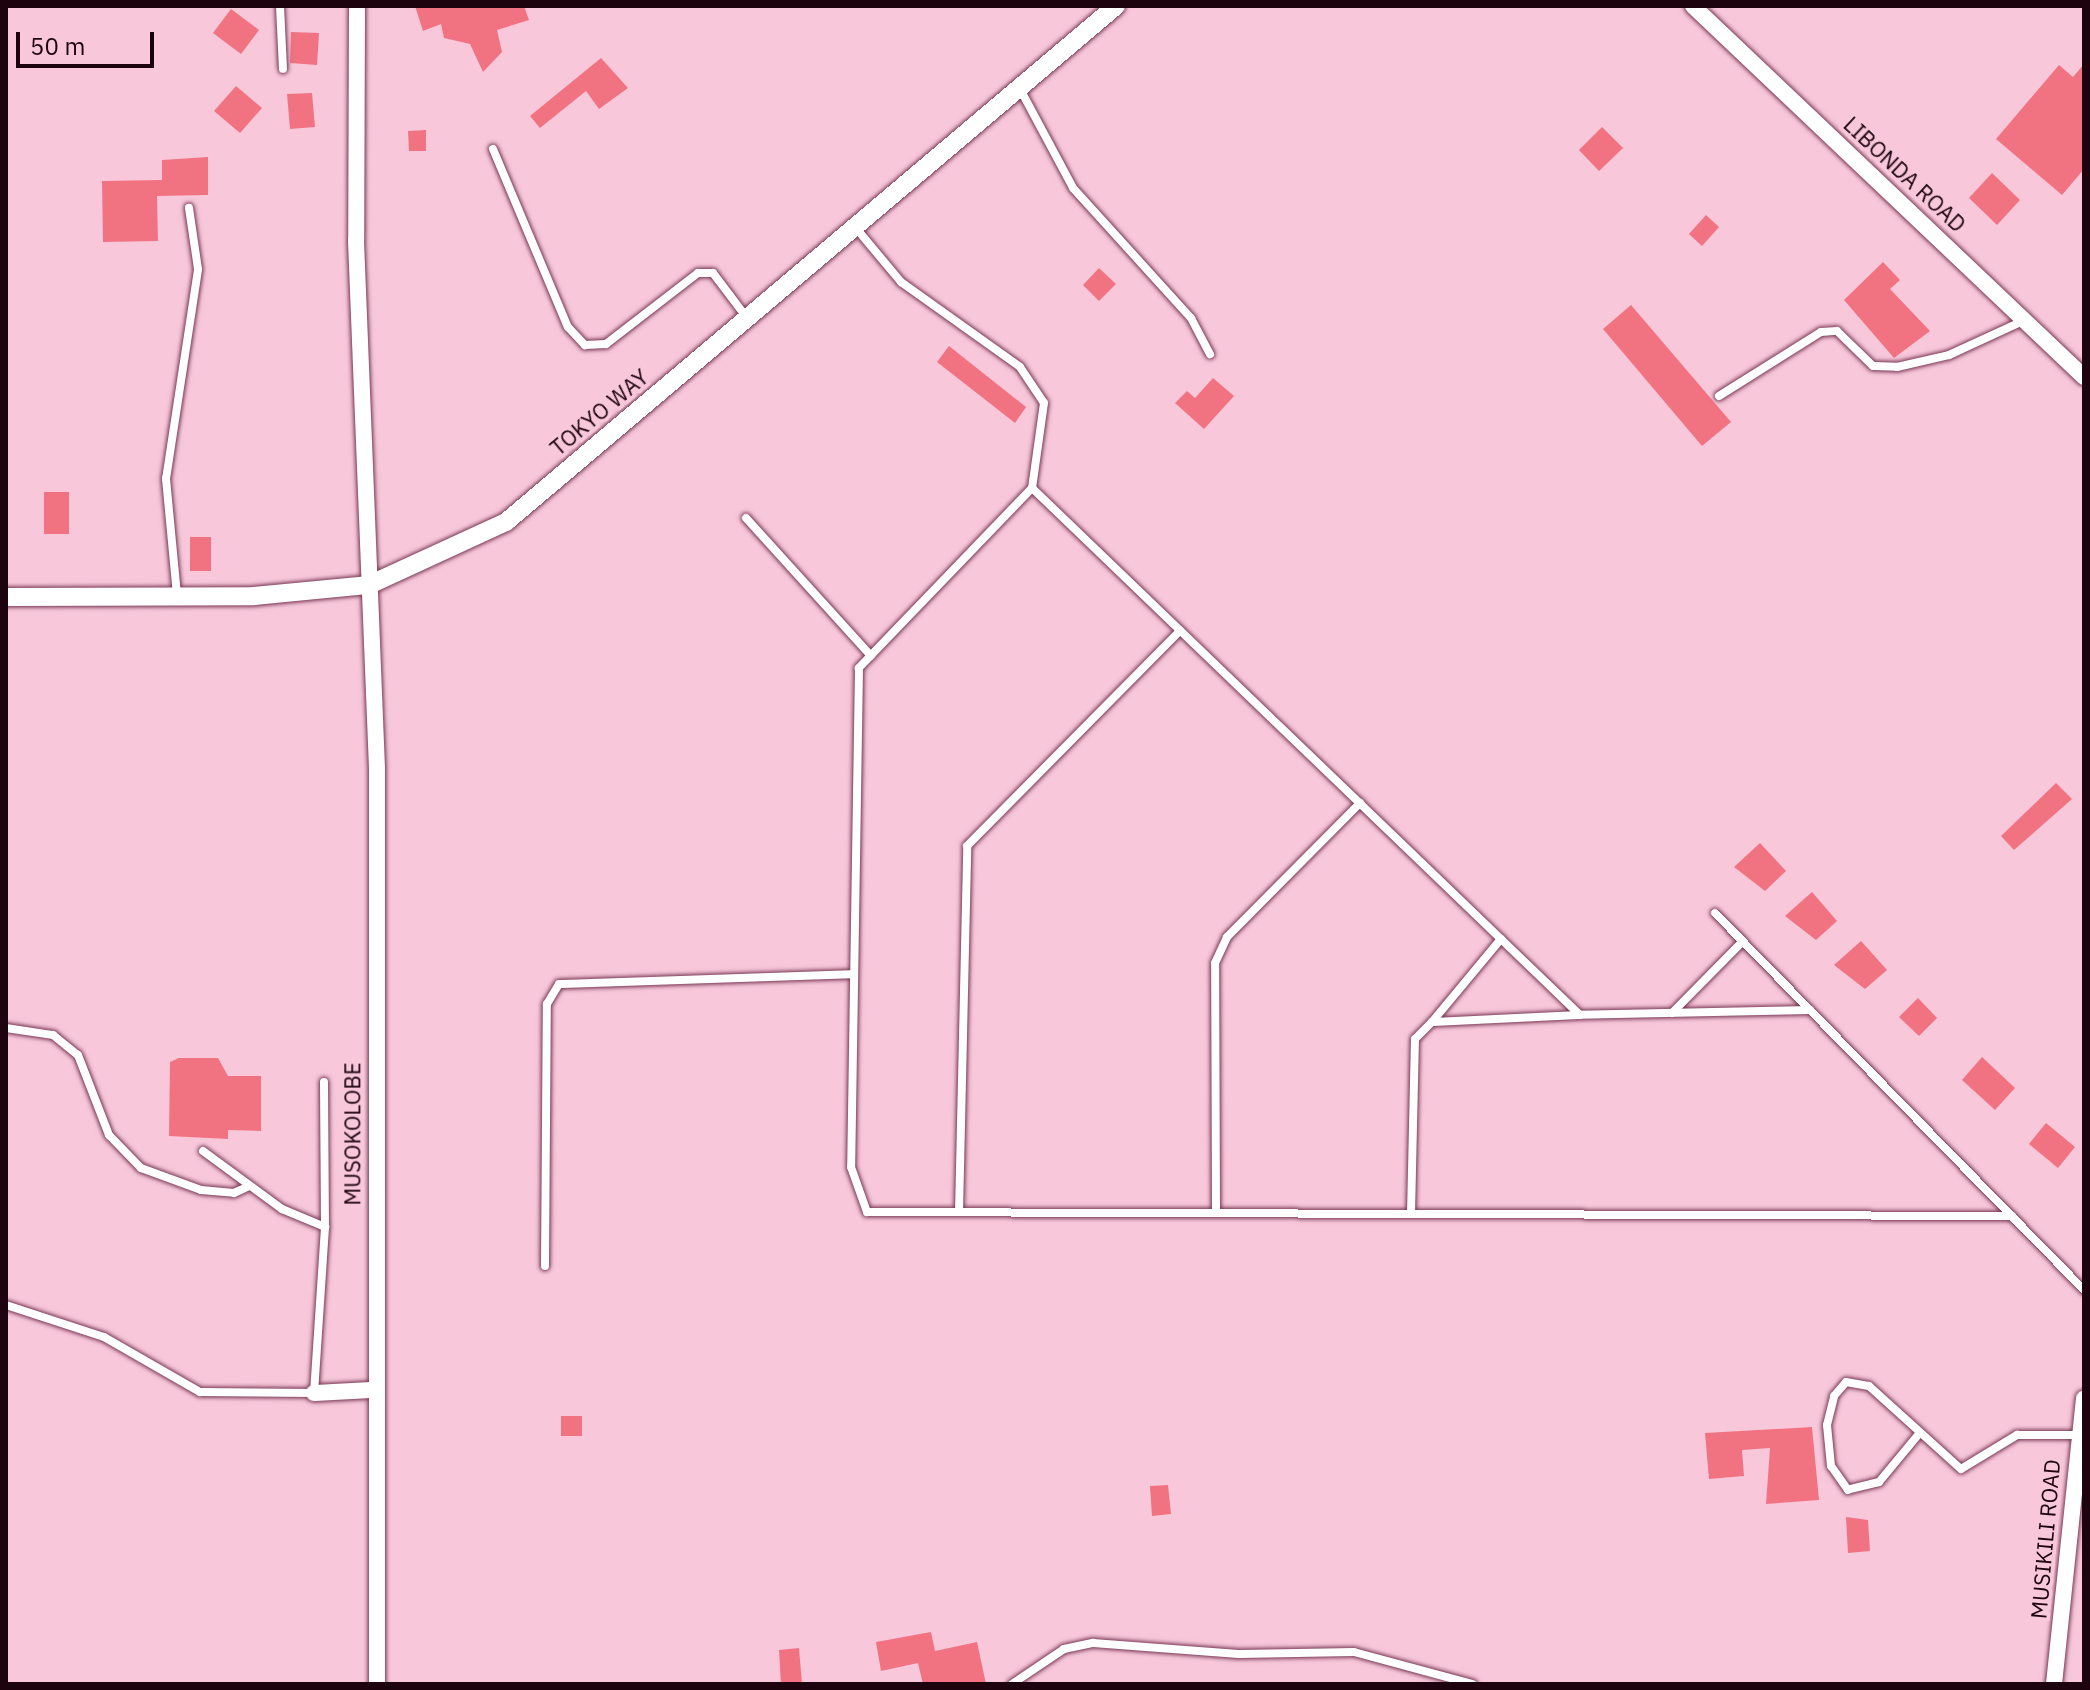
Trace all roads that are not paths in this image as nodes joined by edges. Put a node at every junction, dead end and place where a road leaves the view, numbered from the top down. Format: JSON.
{"nodes":[{"id":1,"x":280,"y":6,"type":"edge"},
{"id":2,"x":357,"y":6,"type":"edge"},
{"id":3,"x":1116,"y":6,"type":"edge"},
{"id":4,"x":1693,"y":6,"type":"edge"},
{"id":5,"x":283,"y":69,"type":"dead end"},
{"id":6,"x":1019,"y":88,"type":"junction"},
{"id":7,"x":493,"y":149,"type":"dead end"},
{"id":8,"x":189,"y":208,"type":"dead end"},
{"id":9,"x":855,"y":227,"type":"junction"},
{"id":10,"x":747,"y":319,"type":"junction"},
{"id":11,"x":2026,"y":320,"type":"junction"},
{"id":12,"x":1210,"y":354,"type":"dead end"},
{"id":13,"x":2084,"y":377,"type":"edge"},
{"id":14,"x":1719,"y":396,"type":"dead end"},
{"id":15,"x":1032,"y":488,"type":"junction"},
{"id":16,"x":746,"y":518,"type":"dead end"},
{"id":17,"x":369,"y":585,"type":"junction"},
{"id":18,"x":6,"y":597,"type":"edge"},
{"id":19,"x":177,"y":597,"type":"junction"},
{"id":20,"x":1180,"y":631,"type":"junction"},
{"id":21,"x":871,"y":656,"type":"junction"},
{"id":22,"x":1360,"y":803,"type":"junction"},
{"id":23,"x":1715,"y":913,"type":"dead end"},
{"id":24,"x":1501,"y":939,"type":"junction"},
{"id":25,"x":1743,"y":941,"type":"junction"},
{"id":26,"x":854,"y":974,"type":"junction"},
{"id":27,"x":1810,"y":1010,"type":"junction"},
{"id":28,"x":1672,"y":1013,"type":"junction"},
{"id":29,"x":1580,"y":1015,"type":"junction"},
{"id":30,"x":1432,"y":1022,"type":"junction"},
{"id":31,"x":6,"y":1028,"type":"edge"},
{"id":32,"x":324,"y":1082,"type":"dead end"},
{"id":33,"x":203,"y":1151,"type":"dead end"},
{"id":34,"x":249,"y":1186,"type":"junction"},
{"id":35,"x":959,"y":1212,"type":"junction"},
{"id":36,"x":1216,"y":1213,"type":"junction"},
{"id":37,"x":1411,"y":1214,"type":"junction"},
{"id":38,"x":2012,"y":1216,"type":"junction"},
{"id":39,"x":325,"y":1227,"type":"junction"},
{"id":40,"x":545,"y":1266,"type":"dead end"},
{"id":41,"x":2084,"y":1290,"type":"edge"},
{"id":42,"x":6,"y":1305,"type":"edge"},
{"id":43,"x":372,"y":1390,"type":"junction"},
{"id":44,"x":314,"y":1393,"type":"junction"},
{"id":45,"x":2084,"y":1399,"type":"edge"},
{"id":46,"x":1918,"y":1435,"type":"junction"},
{"id":47,"x":2076,"y":1435,"type":"junction"},
{"id":48,"x":377,"y":1684,"type":"edge"},
{"id":49,"x":1012,"y":1684,"type":"edge"},
{"id":50,"x":1473,"y":1684,"type":"edge"},
{"id":51,"x":2054,"y":1684,"type":"edge"}],
"edges":[{"from":1,"to":5,"type":"lane"},
{"from":2,"to":17,"type":"street","name":"MUSOKOLOBE"},
{"from":3,"to":6,"type":"street","name":"TOKYO WAY"},
{"from":4,"to":11,"type":"street","name":"LIBONDA ROAD"},
{"from":6,"to":9,"type":"street","name":"TOKYO WAY"},
{"from":6,"to":12,"type":"lane"},
{"from":7,"to":10,"type":"lane"},
{"from":8,"to":19,"type":"lane"},
{"from":9,"to":10,"type":"street","name":"TOKYO WAY"},
{"from":9,"to":15,"type":"lane"},
{"from":10,"to":17,"type":"street","name":"TOKYO WAY"},
{"from":11,"to":13,"type":"street","name":"LIBONDA ROAD"},
{"from":11,"to":14,"type":"lane"},
{"from":15,"to":20,"type":"lane"},
{"from":15,"to":21,"type":"lane"},
{"from":16,"to":21,"type":"lane"},
{"from":17,"to":19,"type":"street","name":"TOKYO WAY"},
{"from":17,"to":43,"type":"street","name":"MUSOKOLOBE"},
{"from":18,"to":19,"type":"street","name":"TOKYO WAY"},
{"from":20,"to":22,"type":"lane"},
{"from":20,"to":35,"type":"lane"},
{"from":21,"to":26,"type":"lane"},
{"from":22,"to":24,"type":"lane"},
{"from":22,"to":36,"type":"lane"},
{"from":23,"to":25,"type":"lane"},
{"from":24,"to":29,"type":"lane"},
{"from":24,"to":30,"type":"lane"},
{"from":25,"to":27,"type":"lane"},
{"from":25,"to":28,"type":"lane"},
{"from":26,"to":35,"type":"lane"},
{"from":26,"to":40,"type":"lane"},
{"from":27,"to":28,"type":"lane"},
{"from":27,"to":38,"type":"lane"},
{"from":28,"to":29,"type":"lane"},
{"from":29,"to":30,"type":"lane"},
{"from":30,"to":37,"type":"lane"},
{"from":31,"to":34,"type":"lane"},
{"from":32,"to":39,"type":"lane"},
{"from":33,"to":34,"type":"lane"},
{"from":34,"to":39,"type":"lane"},
{"from":35,"to":36,"type":"lane"},
{"from":36,"to":37,"type":"lane"},
{"from":37,"to":38,"type":"lane"},
{"from":38,"to":41,"type":"lane"},
{"from":39,"to":44,"type":"lane"},
{"from":42,"to":44,"type":"lane"},
{"from":43,"to":44,"type":"street"},
{"from":43,"to":48,"type":"street","name":"MUSOKOLOBE"},
{"from":45,"to":47,"type":"street","name":"MUSIKILI ROAD"},
{"from":46,"to":46,"type":"lane"},
{"from":46,"to":47,"type":"lane"},
{"from":47,"to":51,"type":"street","name":"MUSIKILI ROAD"},
{"from":49,"to":50,"type":"lane"}]}
